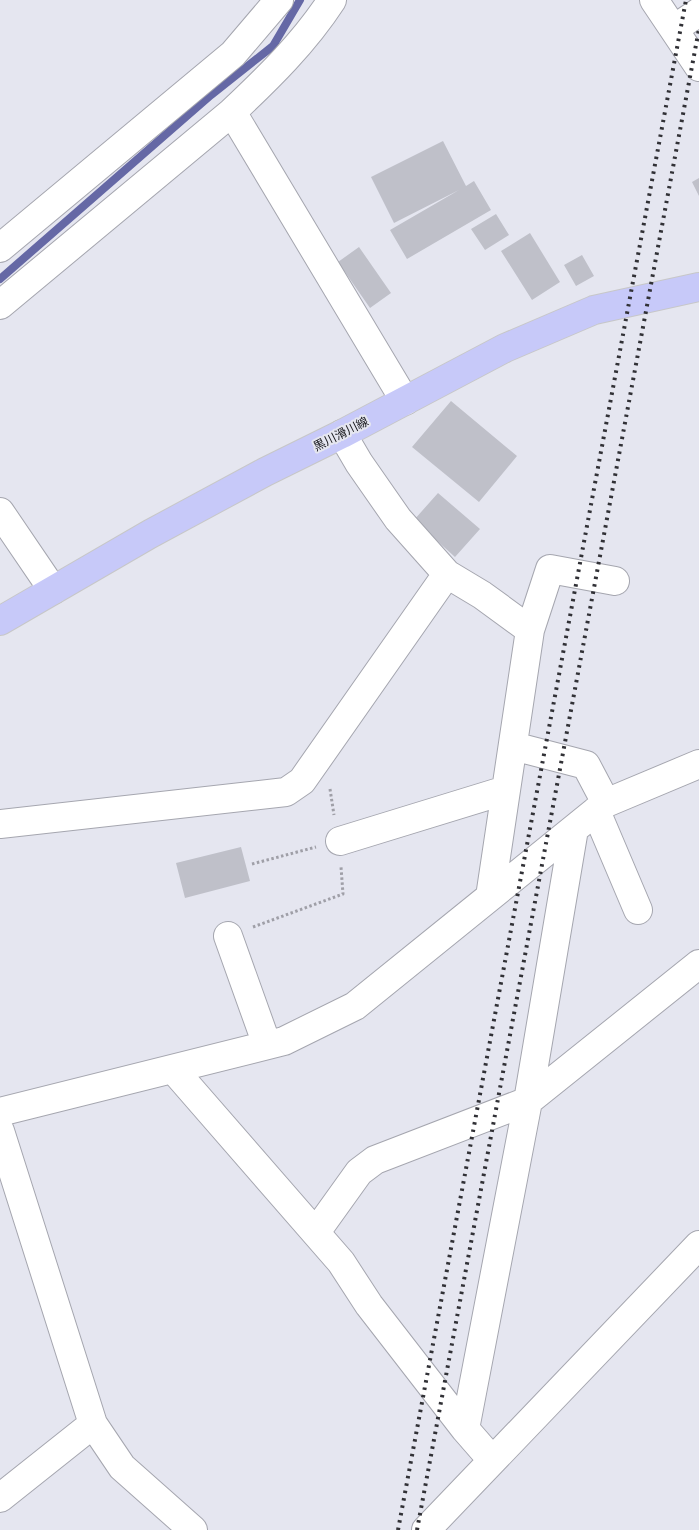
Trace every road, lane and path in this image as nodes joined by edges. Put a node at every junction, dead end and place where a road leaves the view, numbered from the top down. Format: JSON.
{"nodes":[{"id":1,"x":279,"y":0,"type":"edge"},
{"id":2,"x":332,"y":0,"type":"edge"},
{"id":3,"x":654,"y":0,"type":"edge"},
{"id":4,"x":699,"y":12,"type":"edge"},
{"id":5,"x":674,"y":29,"type":"junction"},
{"id":6,"x":699,"y":67,"type":"edge"},
{"id":7,"x":232,"y":112,"type":"junction"},
{"id":8,"x":0,"y":248,"type":"edge"},
{"id":9,"x":699,"y":287,"type":"edge"},
{"id":10,"x":0,"y":305,"type":"edge"},
{"id":11,"x":405,"y":401,"type":"junction"},
{"id":12,"x":342,"y":434,"type":"junction"},
{"id":13,"x":0,"y":512,"type":"edge"},
{"id":14,"x":447,"y":574,"type":"junction"},
{"id":15,"x":615,"y":581,"type":"dead end"},
{"id":16,"x":53,"y":590,"type":"junction"},
{"id":17,"x":0,"y":621,"type":"edge"},
{"id":18,"x":530,"y":630,"type":"junction"},
{"id":19,"x":513,"y":746,"type":"junction"},
{"id":20,"x":699,"y":764,"type":"edge"},
{"id":21,"x":310,"y":770,"type":"junction"},
{"id":22,"x":506,"y":790,"type":"junction"},
{"id":23,"x":601,"y":807,"type":"junction"},
{"id":24,"x":0,"y":824,"type":"edge"},
{"id":25,"x":574,"y":829,"type":"junction"},
{"id":26,"x":340,"y":841,"type":"junction"},
{"id":27,"x":252,"y":864,"type":"dead end"},
{"id":28,"x":490,"y":897,"type":"junction"},
{"id":29,"x":638,"y":910,"type":"dead end"},
{"id":30,"x":228,"y":936,"type":"joint"},
{"id":31,"x":699,"y":964,"type":"edge"},
{"id":32,"x":267,"y":1045,"type":"junction"},
{"id":33,"x":173,"y":1069,"type":"junction"},
{"id":34,"x":528,"y":1102,"type":"junction"},
{"id":35,"x":0,"y":1112,"type":"edge"},
{"id":36,"x":0,"y":1131,"type":"edge"},
{"id":37,"x":316,"y":1232,"type":"junction"},
{"id":38,"x":699,"y":1245,"type":"edge"},
{"id":39,"x":93,"y":1424,"type":"junction"},
{"id":40,"x":465,"y":1429,"type":"junction"},
{"id":41,"x":492,"y":1460,"type":"junction"},
{"id":42,"x":0,"y":1498,"type":"edge"},
{"id":43,"x":193,"y":1530,"type":"edge"},
{"id":44,"x":426,"y":1530,"type":"edge"}],
"edges":[{"from":1,"to":8,"type":"street"},
{"from":2,"to":7,"type":"street"},
{"from":3,"to":5,"type":"street"},
{"from":4,"to":5,"type":"street"},
{"from":5,"to":6,"type":"street"},
{"from":7,"to":10,"type":"street"},
{"from":7,"to":11,"type":"street"},
{"from":9,"to":11,"type":"main road","name":"黒川滑川線"},
{"from":11,"to":12,"type":"main road","name":"黒川滑川線"},
{"from":12,"to":14,"type":"street"},
{"from":12,"to":16,"type":"main road","name":"黒川滑川線"},
{"from":13,"to":16,"type":"street"},
{"from":14,"to":18,"type":"street"},
{"from":14,"to":21,"type":"street"},
{"from":15,"to":18,"type":"street"},
{"from":16,"to":17,"type":"main road","name":"黒川滑川線"},
{"from":18,"to":19,"type":"street"},
{"from":19,"to":22,"type":"street"},
{"from":19,"to":23,"type":"street"},
{"from":20,"to":23,"type":"street"},
{"from":21,"to":24,"type":"street"},
{"from":21,"to":26,"type":"path"},
{"from":22,"to":26,"type":"street"},
{"from":22,"to":28,"type":"street"},
{"from":23,"to":25,"type":"street"},
{"from":23,"to":29,"type":"street"},
{"from":25,"to":28,"type":"street"},
{"from":25,"to":34,"type":"street"},
{"from":26,"to":27,"type":"path"},
{"from":26,"to":30,"type":"path"},
{"from":28,"to":32,"type":"street"},
{"from":30,"to":32,"type":"street"},
{"from":31,"to":34,"type":"street"},
{"from":32,"to":33,"type":"street"},
{"from":33,"to":35,"type":"street"},
{"from":33,"to":37,"type":"street"},
{"from":34,"to":37,"type":"street"},
{"from":34,"to":40,"type":"street"},
{"from":36,"to":39,"type":"street"},
{"from":37,"to":40,"type":"street"},
{"from":38,"to":41,"type":"street"},
{"from":39,"to":42,"type":"street"},
{"from":39,"to":43,"type":"street"},
{"from":40,"to":41,"type":"street"},
{"from":41,"to":44,"type":"street"}]}
